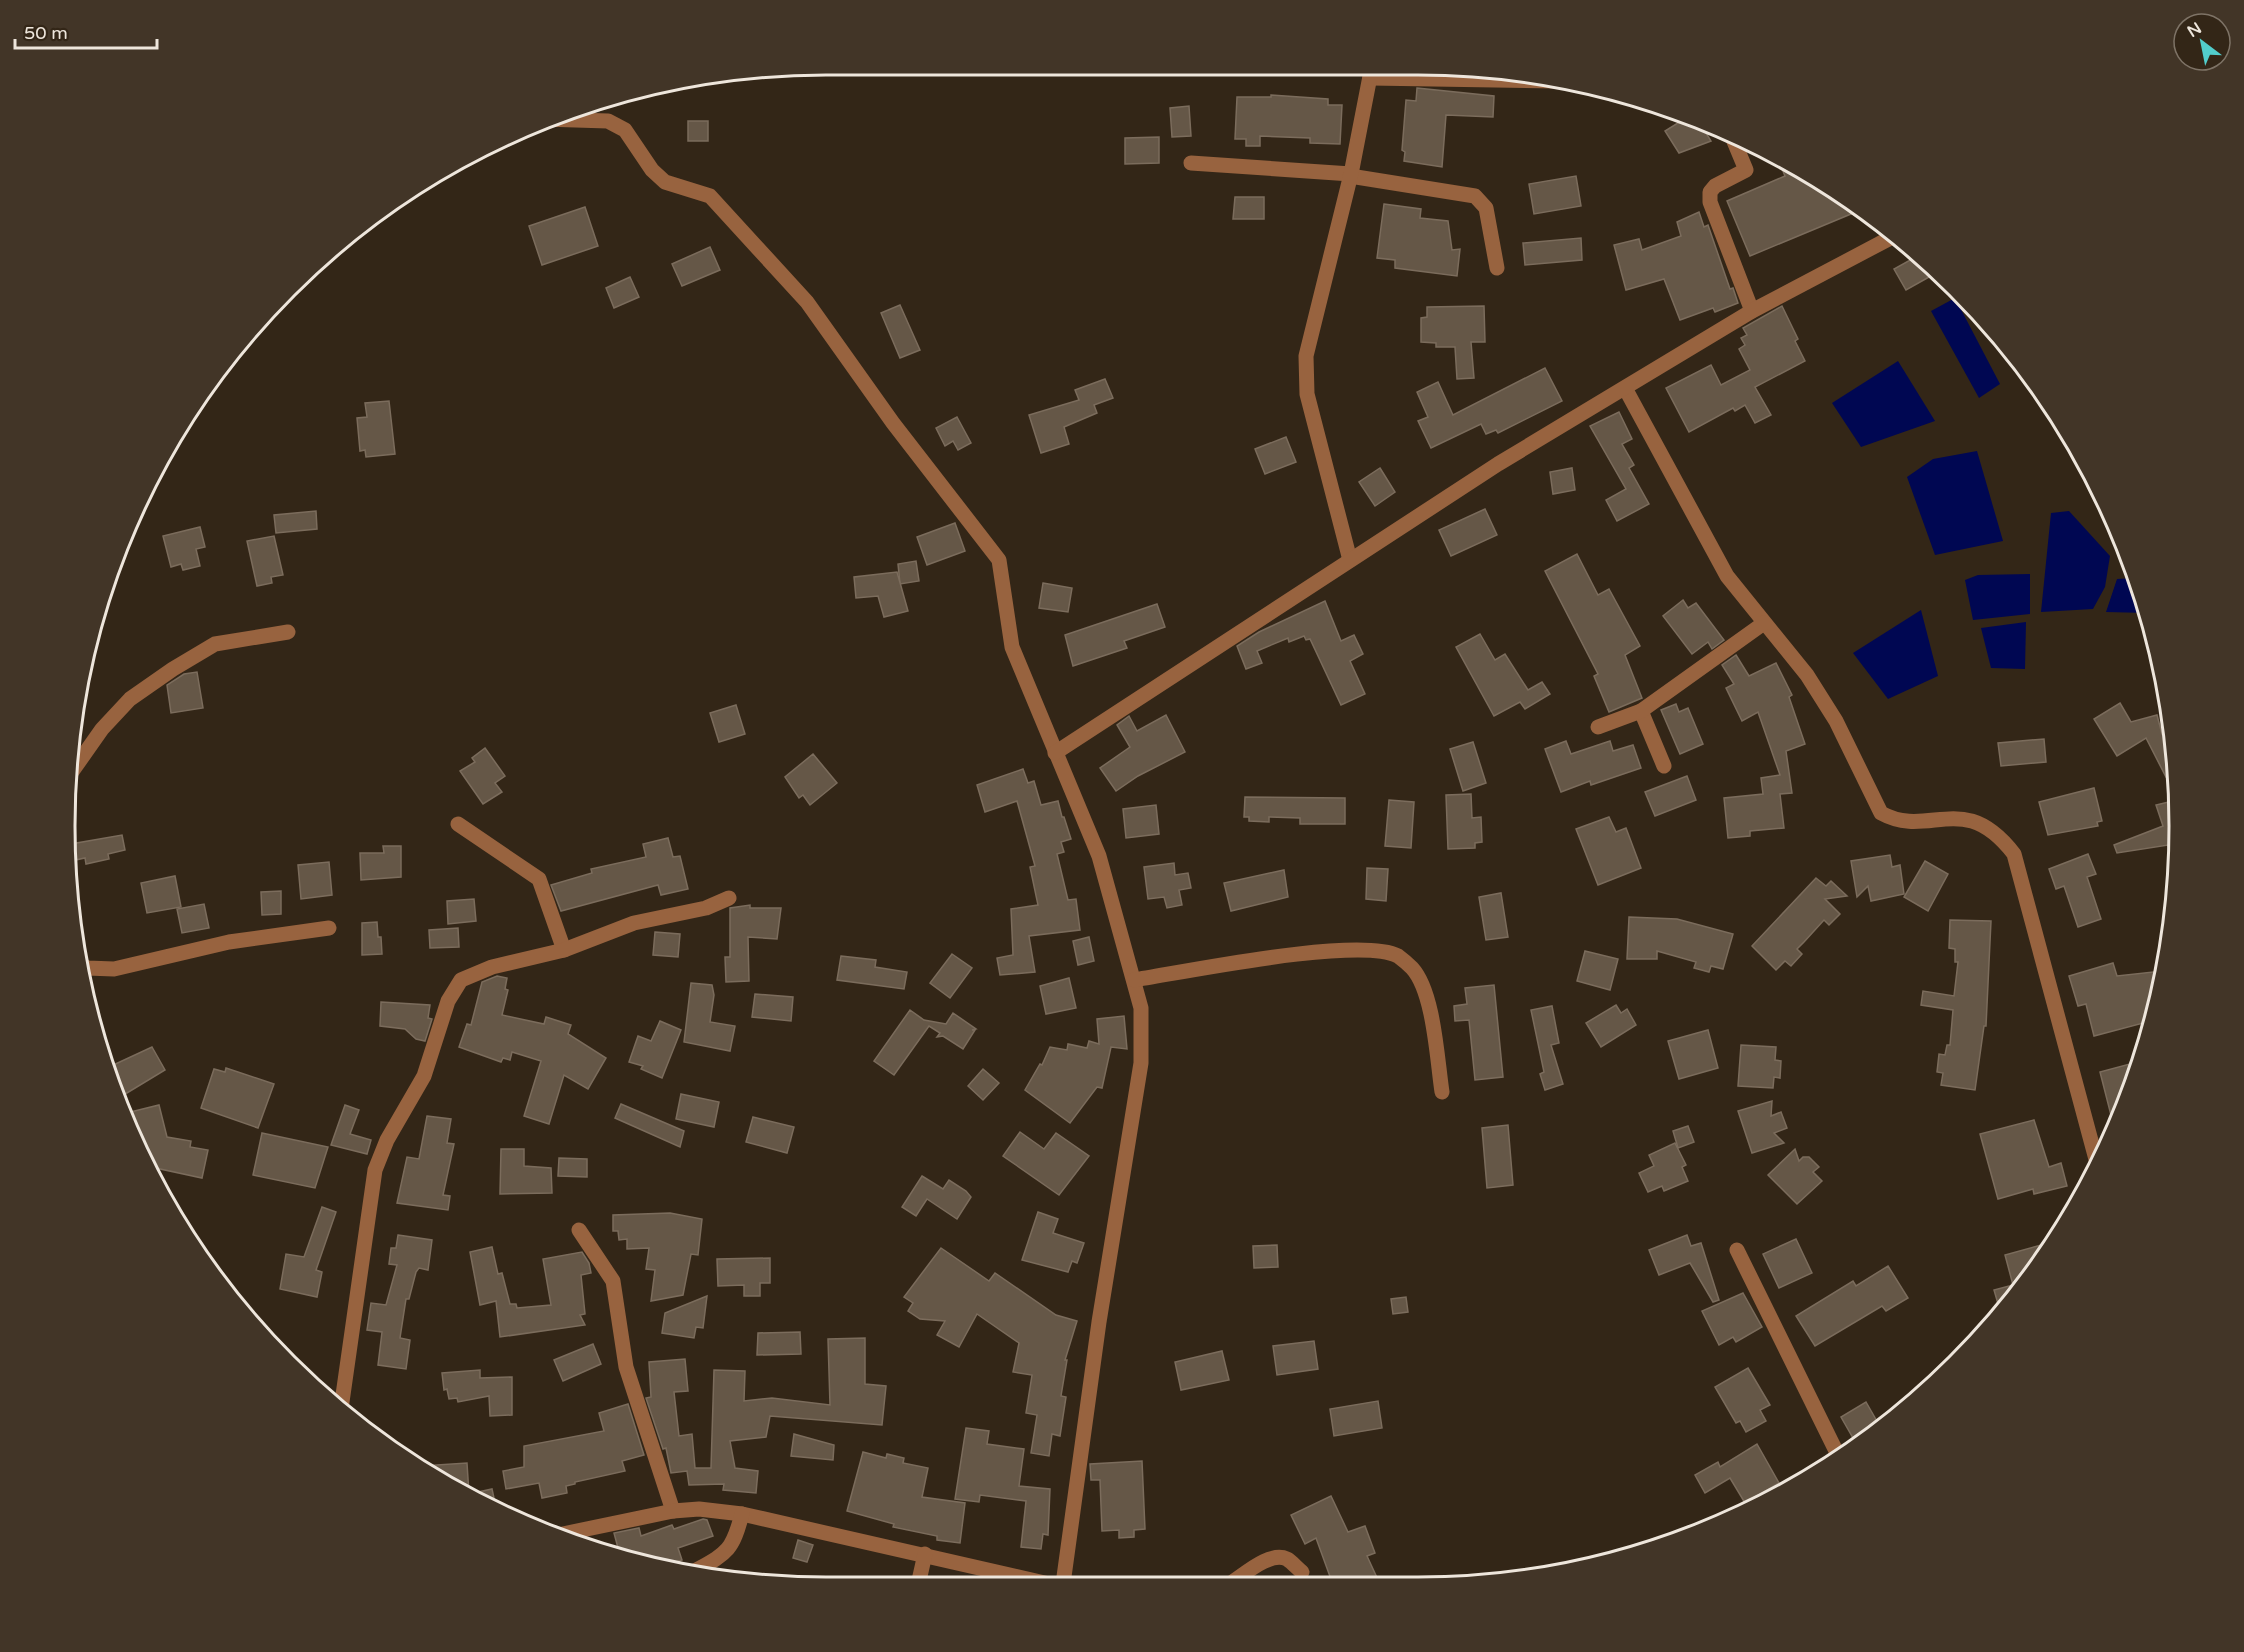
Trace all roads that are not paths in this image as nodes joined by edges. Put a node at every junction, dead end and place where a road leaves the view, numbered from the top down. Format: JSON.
{"nodes":[{"id":1,"x":1370,"y":75,"type":"edge"},
{"id":2,"x":570,"y":120,"type":"edge"},
{"id":3,"x":1736,"y":146,"type":"edge"},
{"id":4,"x":1191,"y":163,"type":"dead end"},
{"id":5,"x":1351,"y":175,"type":"junction"},
{"id":6,"x":1887,"y":240,"type":"edge"},
{"id":7,"x":1497,"y":268,"type":"dead end"},
{"id":8,"x":1752,"y":311,"type":"junction"},
{"id":9,"x":1625,"y":388,"type":"junction"},
{"id":10,"x":1350,"y":560,"type":"junction"},
{"id":11,"x":1764,"y":623,"type":"junction"},
{"id":12,"x":288,"y":632,"type":"dead end"},
{"id":13,"x":1641,"y":711,"type":"junction"},
{"id":14,"x":1598,"y":727,"type":"dead end"},
{"id":15,"x":1054,"y":753,"type":"junction"},
{"id":16,"x":78,"y":763,"type":"edge"},
{"id":17,"x":1664,"y":766,"type":"dead end"},
{"id":18,"x":458,"y":825,"type":"dead end"},
{"id":19,"x":729,"y":898,"type":"dead end"},
{"id":20,"x":329,"y":928,"type":"dead end"},
{"id":21,"x":564,"y":950,"type":"junction"},
{"id":22,"x":88,"y":968,"type":"edge"},
{"id":23,"x":1134,"y":980,"type":"junction"},
{"id":24,"x":1442,"y":1092,"type":"dead end"},
{"id":25,"x":2094,"y":1153,"type":"edge"},
{"id":26,"x":579,"y":1230,"type":"dead end"},
{"id":27,"x":1737,"y":1250,"type":"dead end"},
{"id":28,"x":342,"y":1400,"type":"edge"},
{"id":29,"x":1835,"y":1450,"type":"edge"},
{"id":30,"x":674,"y":1511,"type":"junction"},
{"id":31,"x":742,"y":1514,"type":"junction"},
{"id":32,"x":572,"y":1532,"type":"edge"},
{"id":33,"x":925,"y":1554,"type":"junction"},
{"id":34,"x":703,"y":1567,"type":"edge"},
{"id":35,"x":1302,"y":1572,"type":"dead end"},
{"id":36,"x":920,"y":1577,"type":"edge"},
{"id":37,"x":1020,"y":1577,"type":"edge"},
{"id":38,"x":1064,"y":1577,"type":"edge"},
{"id":39,"x":1240,"y":1577,"type":"edge"}],
"edges":[{"from":1,"to":5,"type":"street"},
{"from":2,"to":15,"type":"street"},
{"from":3,"to":8,"type":"street"},
{"from":4,"to":5,"type":"street"},
{"from":5,"to":7,"type":"street"},
{"from":5,"to":10,"type":"street"},
{"from":6,"to":8,"type":"street"},
{"from":8,"to":9,"type":"street"},
{"from":9,"to":10,"type":"street"},
{"from":9,"to":11,"type":"street"},
{"from":10,"to":15,"type":"street"},
{"from":11,"to":13,"type":"street"},
{"from":11,"to":25,"type":"street"},
{"from":12,"to":16,"type":"street"},
{"from":13,"to":14,"type":"street"},
{"from":13,"to":17,"type":"street"},
{"from":15,"to":23,"type":"street"},
{"from":18,"to":21,"type":"street"},
{"from":19,"to":21,"type":"street"},
{"from":20,"to":22,"type":"street"},
{"from":21,"to":28,"type":"street"},
{"from":23,"to":24,"type":"street"},
{"from":23,"to":38,"type":"street"},
{"from":26,"to":30,"type":"street"},
{"from":27,"to":29,"type":"street"},
{"from":30,"to":31,"type":"street"},
{"from":30,"to":32,"type":"street"},
{"from":31,"to":33,"type":"street"},
{"from":31,"to":34,"type":"street"},
{"from":33,"to":36,"type":"street"},
{"from":33,"to":37,"type":"street"},
{"from":35,"to":39,"type":"street"}]}
